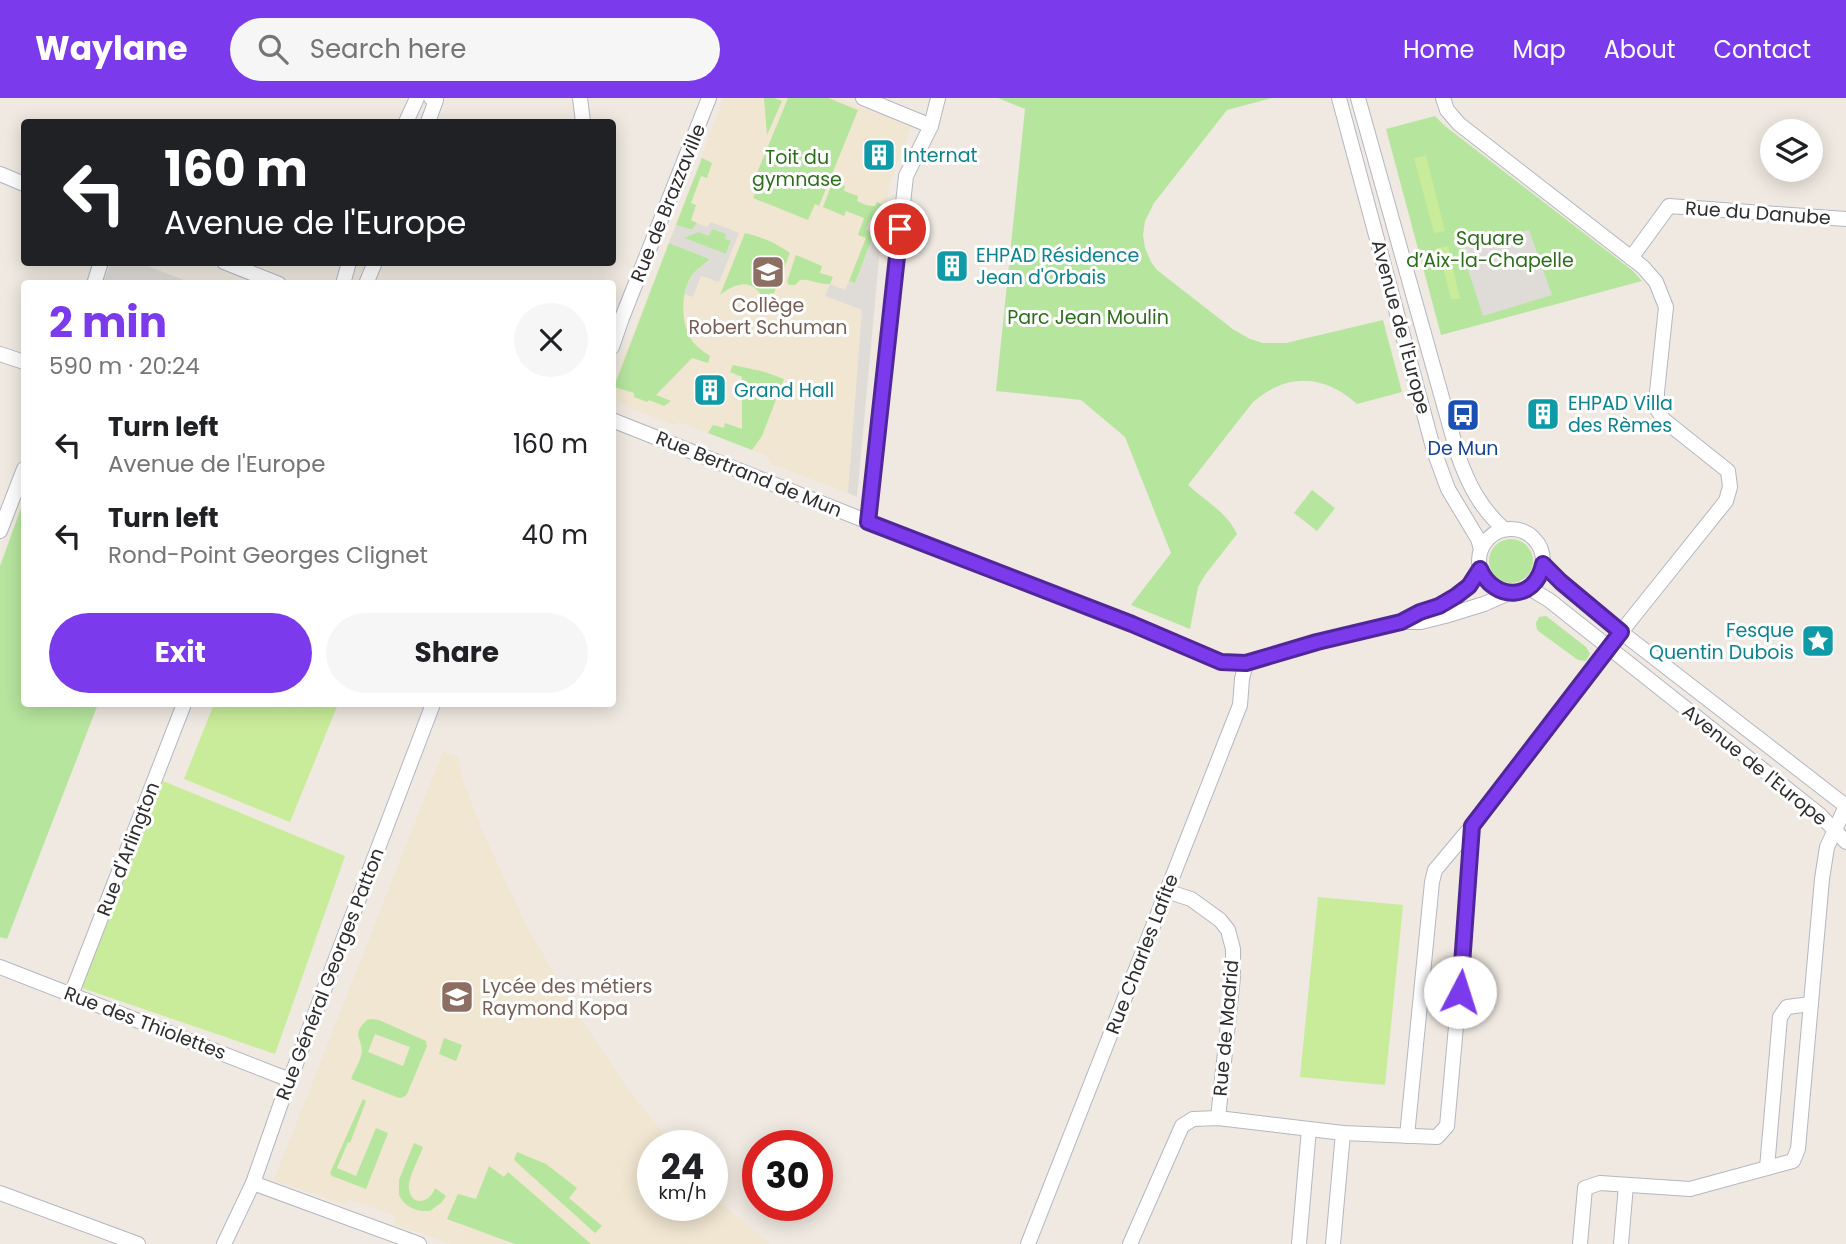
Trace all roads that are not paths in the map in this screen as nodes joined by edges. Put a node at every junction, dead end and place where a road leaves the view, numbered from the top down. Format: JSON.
{"nodes":[{"id":1,"x":417,"y":98,"type":"edge"},
{"id":2,"x":431,"y":98,"type":"edge"},
{"id":3,"x":580,"y":98,"type":"edge"},
{"id":4,"x":709,"y":98,"type":"edge"},
{"id":5,"x":863,"y":98,"type":"edge"},
{"id":6,"x":937,"y":98,"type":"edge"},
{"id":7,"x":1339,"y":98,"type":"edge"},
{"id":8,"x":1358,"y":98,"type":"edge"},
{"id":9,"x":1443,"y":98,"type":"edge"},
{"id":10,"x":407,"y":119,"type":"edge"},
{"id":11,"x":429,"y":119,"type":"edge"},
{"id":12,"x":583,"y":119,"type":"edge"},
{"id":13,"x":931,"y":126,"type":"junction"},
{"id":14,"x":0,"y":174,"type":"edge"},
{"id":15,"x":21,"y":183,"type":"edge"},
{"id":16,"x":1846,"y":219,"type":"edge"},
{"id":17,"x":1631,"y":258,"type":"junction"},
{"id":18,"x":234,"y":266,"type":"edge"},
{"id":19,"x":1407,"y":275,"type":"junction"},
{"id":20,"x":1388,"y":279,"type":"junction"},
{"id":21,"x":269,"y":280,"type":"edge"},
{"id":22,"x":616,"y":334,"type":"edge"},
{"id":23,"x":0,"y":354,"type":"edge"},
{"id":24,"x":21,"y":361,"type":"edge"},
{"id":25,"x":616,"y":422,"type":"edge"},
{"id":26,"x":21,"y":477,"type":"edge"},
{"id":27,"x":868,"y":522,"type":"junction"},
{"id":28,"x":1504,"y":529,"type":"junction"},
{"id":29,"x":0,"y":531,"type":"edge"},
{"id":30,"x":1481,"y":549,"type":"junction"},
{"id":31,"x":1543,"y":564,"type":"junction"},
{"id":32,"x":1480,"y":569,"type":"junction"},
{"id":33,"x":1529,"y":588,"type":"junction"},
{"id":34,"x":1509,"y":593,"type":"junction"},
{"id":35,"x":1401,"y":622,"type":"junction"},
{"id":36,"x":1621,"y":632,"type":"junction"},
{"id":37,"x":1608,"y":648,"type":"junction"},
{"id":38,"x":1246,"y":663,"type":"junction"},
{"id":39,"x":183,"y":707,"type":"edge"},
{"id":40,"x":432,"y":707,"type":"edge"},
{"id":41,"x":1846,"y":806,"type":"edge"},
{"id":42,"x":1472,"y":826,"type":"junction"},
{"id":43,"x":1836,"y":831,"type":"junction"},
{"id":44,"x":1846,"y":842,"type":"edge"},
{"id":45,"x":1167,"y":891,"type":"junction"},
{"id":46,"x":0,"y":967,"type":"edge"},
{"id":47,"x":71,"y":995,"type":"junction"},
{"id":48,"x":1811,"y":1003,"type":"junction"},
{"id":49,"x":290,"y":1080,"type":"junction"},
{"id":50,"x":1218,"y":1118,"type":"junction"},
{"id":51,"x":1309,"y":1129,"type":"junction"},
{"id":52,"x":1343,"y":1133,"type":"junction"},
{"id":53,"x":1406,"y":1136,"type":"junction"},
{"id":54,"x":1767,"y":1168,"type":"junction"},
{"id":55,"x":253,"y":1183,"type":"junction"},
{"id":56,"x":1626,"y":1185,"type":"junction"},
{"id":57,"x":0,"y":1193,"type":"edge"},
{"id":58,"x":138,"y":1244,"type":"edge"},
{"id":59,"x":225,"y":1244,"type":"edge"},
{"id":60,"x":419,"y":1244,"type":"edge"},
{"id":61,"x":1028,"y":1244,"type":"edge"},
{"id":62,"x":1130,"y":1244,"type":"edge"},
{"id":63,"x":1299,"y":1244,"type":"edge"},
{"id":64,"x":1333,"y":1244,"type":"edge"},
{"id":65,"x":1580,"y":1244,"type":"edge"},
{"id":66,"x":1621,"y":1244,"type":"edge"}],
"edges":[{"from":1,"to":10,"type":"street"},
{"from":2,"to":11,"type":"street"},
{"from":3,"to":12,"type":"street"},
{"from":4,"to":22,"type":"street","name":"Rue de Brazzaville"},
{"from":5,"to":13,"type":"street"},
{"from":6,"to":13,"type":"street"},
{"from":7,"to":20,"type":"street","name":"Avenue de l'Europe"},
{"from":8,"to":19,"type":"street","name":"Avenue de l'Europe"},
{"from":9,"to":17,"type":"street"},
{"from":13,"to":27,"type":"street"},
{"from":14,"to":15,"type":"street"},
{"from":16,"to":17,"type":"street","name":"Rue du Danube"},
{"from":17,"to":36,"type":"street"},
{"from":18,"to":21,"type":"street"},
{"from":19,"to":20,"type":"street"},
{"from":19,"to":28,"type":"street","name":"Avenue de l'Europe"},
{"from":20,"to":30,"type":"street","name":"Avenue de l'Europe"},
{"from":23,"to":24,"type":"street"},
{"from":25,"to":27,"type":"street","name":"Rue Bertrand de Mun"},
{"from":26,"to":29,"type":"street"},
{"from":27,"to":38,"type":"street","name":"Rue Bertrand de Mun"},
{"from":28,"to":30,"type":"street"},
{"from":28,"to":31,"type":"street"},
{"from":30,"to":32,"type":"street"},
{"from":31,"to":33,"type":"street"},
{"from":31,"to":36,"type":"street","name":"Avenue de l'Europe"},
{"from":32,"to":34,"type":"street"},
{"from":32,"to":35,"type":"street","name":"Rue Bertrand de Mun"},
{"from":33,"to":34,"type":"street"},
{"from":33,"to":37,"type":"street","name":"Avenue de l'Europe"},
{"from":34,"to":35,"type":"street","name":"Rue Bertrand de Mun"},
{"from":35,"to":38,"type":"street","name":"Rue Bertrand de Mun"},
{"from":36,"to":37,"type":"street"},
{"from":36,"to":41,"type":"street","name":"Avenue de l'Europe"},
{"from":37,"to":42,"type":"street"},
{"from":37,"to":43,"type":"street","name":"Avenue de l'Europe"},
{"from":38,"to":45,"type":"street","name":"Rue Charles Lafite"},
{"from":39,"to":47,"type":"street","name":"Rue d'Arlington"},
{"from":40,"to":49,"type":"street","name":"Rue Général Georges Patton"},
{"from":41,"to":43,"type":"street"},
{"from":42,"to":53,"type":"street"},
{"from":42,"to":53,"type":"street"},
{"from":43,"to":44,"type":"street","name":"Avenue de l'Europe"},
{"from":43,"to":48,"type":"street"},
{"from":45,"to":50,"type":"street","name":"Rue de Madrid"},
{"from":45,"to":61,"type":"street","name":"Rue Charles Lafite"},
{"from":46,"to":47,"type":"street","name":"Rue des Thiolettes"},
{"from":47,"to":49,"type":"street","name":"Rue des Thiolettes"},
{"from":48,"to":54,"type":"street"},
{"from":48,"to":54,"type":"street"},
{"from":49,"to":55,"type":"street","name":"Rue Général Georges Patton"},
{"from":50,"to":51,"type":"street"},
{"from":50,"to":62,"type":"street","name":"Rue de Madrid"},
{"from":51,"to":52,"type":"street"},
{"from":51,"to":63,"type":"street"},
{"from":52,"to":53,"type":"street"},
{"from":52,"to":64,"type":"street"},
{"from":54,"to":56,"type":"street"},
{"from":55,"to":59,"type":"street","name":"Rue Général Georges Patton"},
{"from":55,"to":60,"type":"street"},
{"from":56,"to":65,"type":"street"},
{"from":56,"to":66,"type":"street"},
{"from":57,"to":58,"type":"street"}]}
